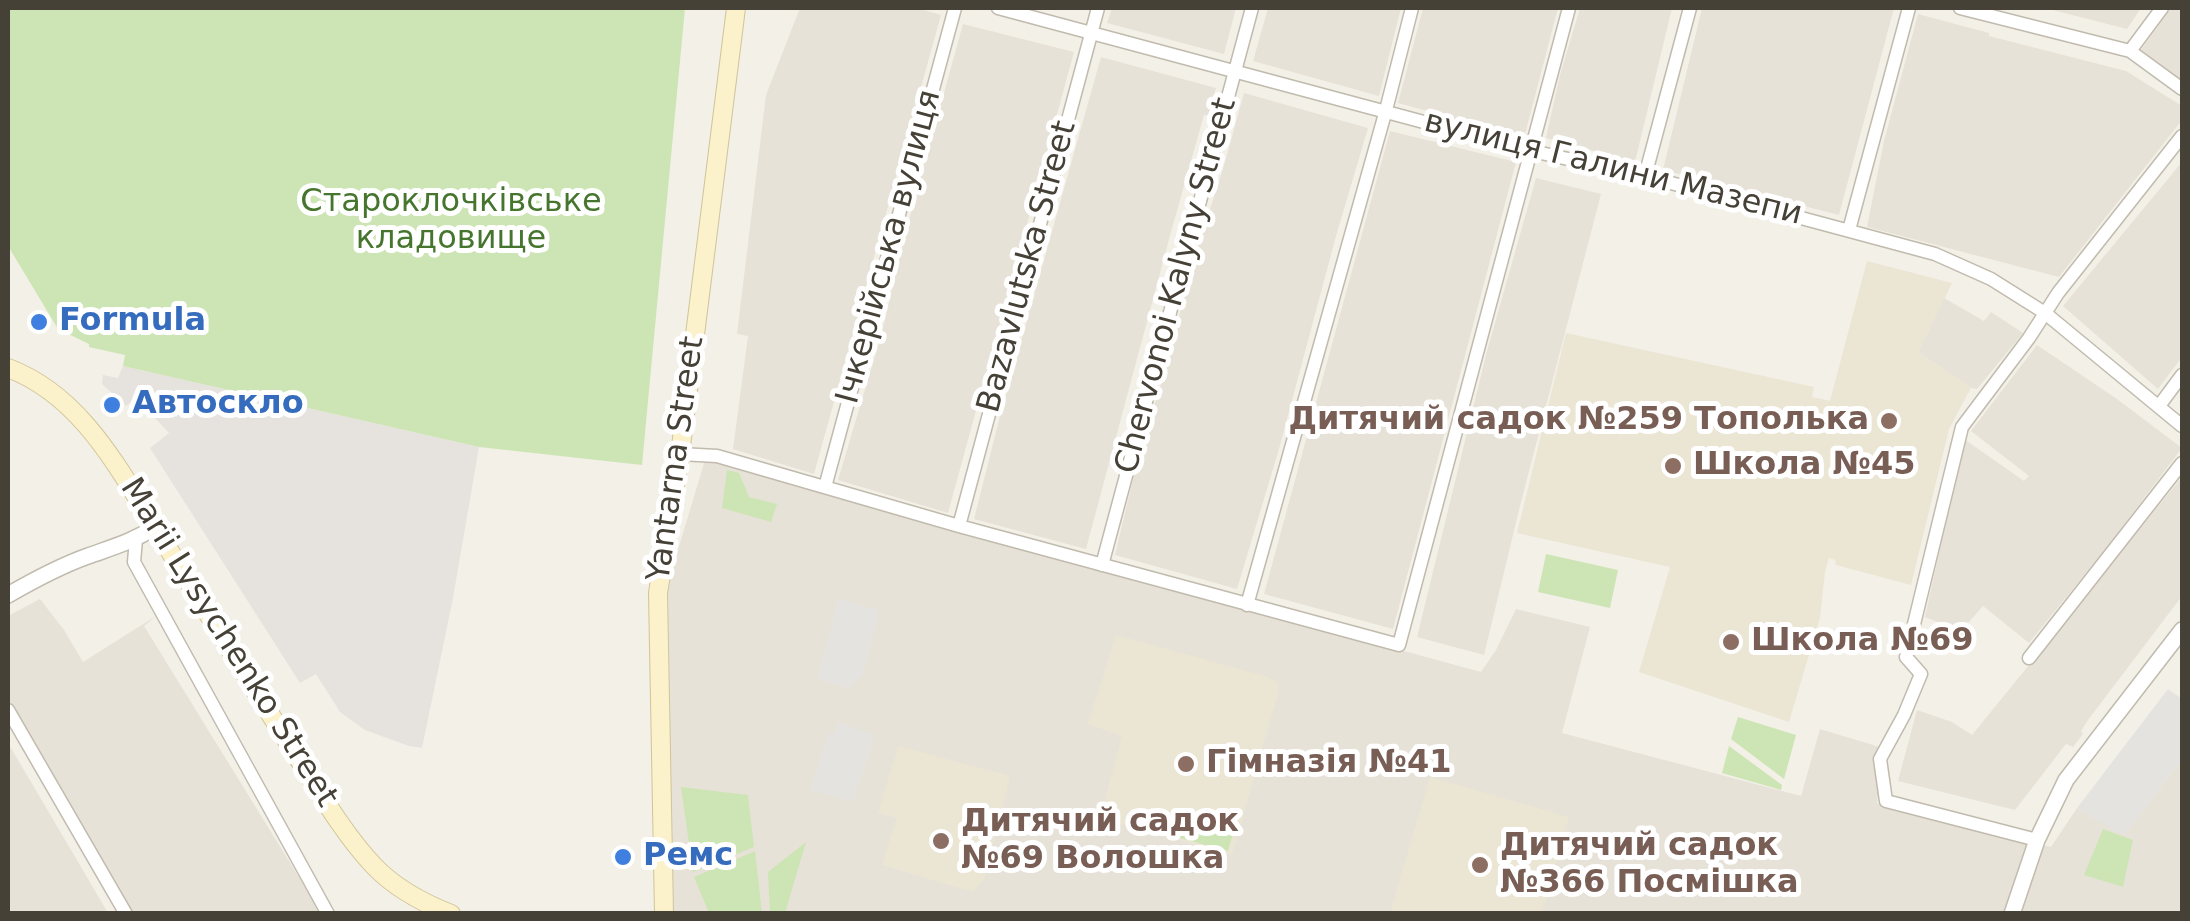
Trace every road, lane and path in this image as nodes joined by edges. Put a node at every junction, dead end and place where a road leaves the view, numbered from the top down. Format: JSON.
{"nodes":[{"id":1,"x":736,"y":8,"type":"edge"},
{"id":2,"x":955,"y":8,"type":"edge"},
{"id":3,"x":998,"y":8,"type":"edge"},
{"id":4,"x":1098,"y":8,"type":"edge"},
{"id":5,"x":1252,"y":8,"type":"edge"},
{"id":6,"x":1412,"y":8,"type":"edge"},
{"id":7,"x":1569,"y":8,"type":"edge"},
{"id":8,"x":1690,"y":8,"type":"edge"},
{"id":9,"x":1909,"y":8,"type":"edge"},
{"id":10,"x":1960,"y":8,"type":"edge"},
{"id":11,"x":2162,"y":8,"type":"edge"},
{"id":12,"x":1091,"y":32,"type":"junction"},
{"id":13,"x":2130,"y":51,"type":"junction"},
{"id":14,"x":1235,"y":71,"type":"junction"},
{"id":15,"x":2182,"y":90,"type":"edge"},
{"id":16,"x":1386,"y":110,"type":"junction"},
{"id":17,"x":2182,"y":136,"type":"edge"},
{"id":18,"x":1532,"y":151,"type":"junction"},
{"id":19,"x":1645,"y":176,"type":"junction"},
{"id":20,"x":1849,"y":230,"type":"junction"},
{"id":21,"x":2046,"y":313,"type":"junction"},
{"id":22,"x":8,"y":368,"type":"edge"},
{"id":23,"x":2182,"y":375,"type":"edge"},
{"id":24,"x":2160,"y":406,"type":"junction"},
{"id":25,"x":2182,"y":426,"type":"edge"},
{"id":26,"x":680,"y":454,"type":"junction"},
{"id":27,"x":2182,"y":463,"type":"edge"},
{"id":28,"x":825,"y":487,"type":"junction"},
{"id":29,"x":959,"y":526,"type":"junction"},
{"id":30,"x":155,"y":528,"type":"junction"},
{"id":31,"x":136,"y":539,"type":"junction"},
{"id":32,"x":1102,"y":564,"type":"junction"},
{"id":33,"x":8,"y":594,"type":"edge"},
{"id":34,"x":1248,"y":605,"type":"junction"},
{"id":35,"x":2182,"y":630,"type":"edge"},
{"id":36,"x":2029,"y":658,"type":"dead end"},
{"id":37,"x":8,"y":710,"type":"edge"},
{"id":38,"x":2037,"y":840,"type":"junction"},
{"id":39,"x":126,"y":914,"type":"edge"},
{"id":40,"x":328,"y":914,"type":"edge"},
{"id":41,"x":452,"y":914,"type":"edge"},
{"id":42,"x":664,"y":914,"type":"edge"},
{"id":43,"x":2012,"y":914,"type":"edge"}],
"edges":[{"from":1,"to":26,"type":"main road","name":"Yantarna Street"},
{"from":2,"to":28,"type":"street","name":"Ічкерійська вулиця"},
{"from":3,"to":12,"type":"street","name":"вулиця Галини Мазепи"},
{"from":4,"to":12,"type":"street","name":"Bazavlutska Street"},
{"from":5,"to":14,"type":"street","name":"Chervonoi Kalyny Street"},
{"from":6,"to":16,"type":"street"},
{"from":7,"to":18,"type":"street"},
{"from":8,"to":19,"type":"street"},
{"from":9,"to":20,"type":"street"},
{"from":10,"to":13,"type":"street"},
{"from":11,"to":13,"type":"street"},
{"from":12,"to":14,"type":"street","name":"вулиця Галини Мазепи"},
{"from":12,"to":29,"type":"street","name":"Bazavlutska Street"},
{"from":13,"to":15,"type":"street"},
{"from":14,"to":16,"type":"street","name":"вулиця Галини Мазепи"},
{"from":14,"to":32,"type":"street","name":"Chervonoi Kalyny Street"},
{"from":16,"to":18,"type":"street","name":"вулиця Галини Мазепи"},
{"from":16,"to":34,"type":"street"},
{"from":17,"to":21,"type":"street"},
{"from":18,"to":19,"type":"street","name":"вулиця Галини Мазепи"},
{"from":18,"to":34,"type":"street"},
{"from":19,"to":20,"type":"street","name":"вулиця Галини Мазепи"},
{"from":20,"to":21,"type":"street","name":"вулиця Галини Мазепи"},
{"from":21,"to":24,"type":"street","name":"вулиця Галини Мазепи"},
{"from":21,"to":38,"type":"street"},
{"from":22,"to":30,"type":"main road","name":"Marii Lysychenko Street"},
{"from":23,"to":24,"type":"street"},
{"from":24,"to":25,"type":"street","name":"вулиця Галини Мазепи"},
{"from":26,"to":28,"type":"street"},
{"from":26,"to":42,"type":"main road","name":"Yantarna Street"},
{"from":27,"to":36,"type":"street"},
{"from":28,"to":29,"type":"street"},
{"from":29,"to":32,"type":"street"},
{"from":30,"to":31,"type":"street"},
{"from":30,"to":41,"type":"main road","name":"Marii Lysychenko Street"},
{"from":31,"to":33,"type":"street"},
{"from":31,"to":40,"type":"street"},
{"from":32,"to":34,"type":"street"},
{"from":35,"to":38,"type":"street"},
{"from":37,"to":39,"type":"street"},
{"from":38,"to":43,"type":"street"}]}
